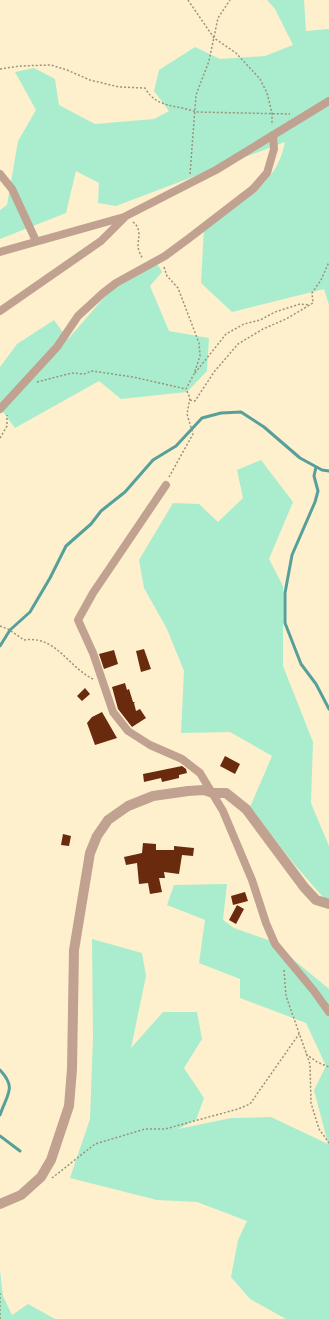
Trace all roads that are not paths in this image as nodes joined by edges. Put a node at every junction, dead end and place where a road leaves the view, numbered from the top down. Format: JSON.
{"nodes":[{"id":1,"x":329,"y":101,"type":"edge"},
{"id":2,"x":273,"y":135,"type":"junction"},
{"id":3,"x":0,"y":174,"type":"edge"},
{"id":4,"x":124,"y":218,"type":"junction"},
{"id":5,"x":36,"y":241,"type":"junction"},
{"id":6,"x":0,"y":252,"type":"edge"},
{"id":7,"x":0,"y":311,"type":"edge"},
{"id":8,"x":0,"y":409,"type":"edge"},
{"id":9,"x":166,"y":485,"type":"road end"},
{"id":10,"x":213,"y":793,"type":"junction"},
{"id":11,"x":329,"y":904,"type":"edge"},
{"id":12,"x":329,"y":1012,"type":"edge"},
{"id":13,"x":0,"y":1204,"type":"edge"}],
"edges":[{"from":1,"to":2,"type":"street"},
{"from":2,"to":4,"type":"street"},
{"from":2,"to":8,"type":"street"},
{"from":3,"to":5,"type":"street"},
{"from":4,"to":5,"type":"street"},
{"from":4,"to":7,"type":"street"},
{"from":5,"to":6,"type":"street"},
{"from":9,"to":10,"type":"street"},
{"from":10,"to":11,"type":"street"},
{"from":10,"to":12,"type":"street"},
{"from":10,"to":13,"type":"street"}]}
